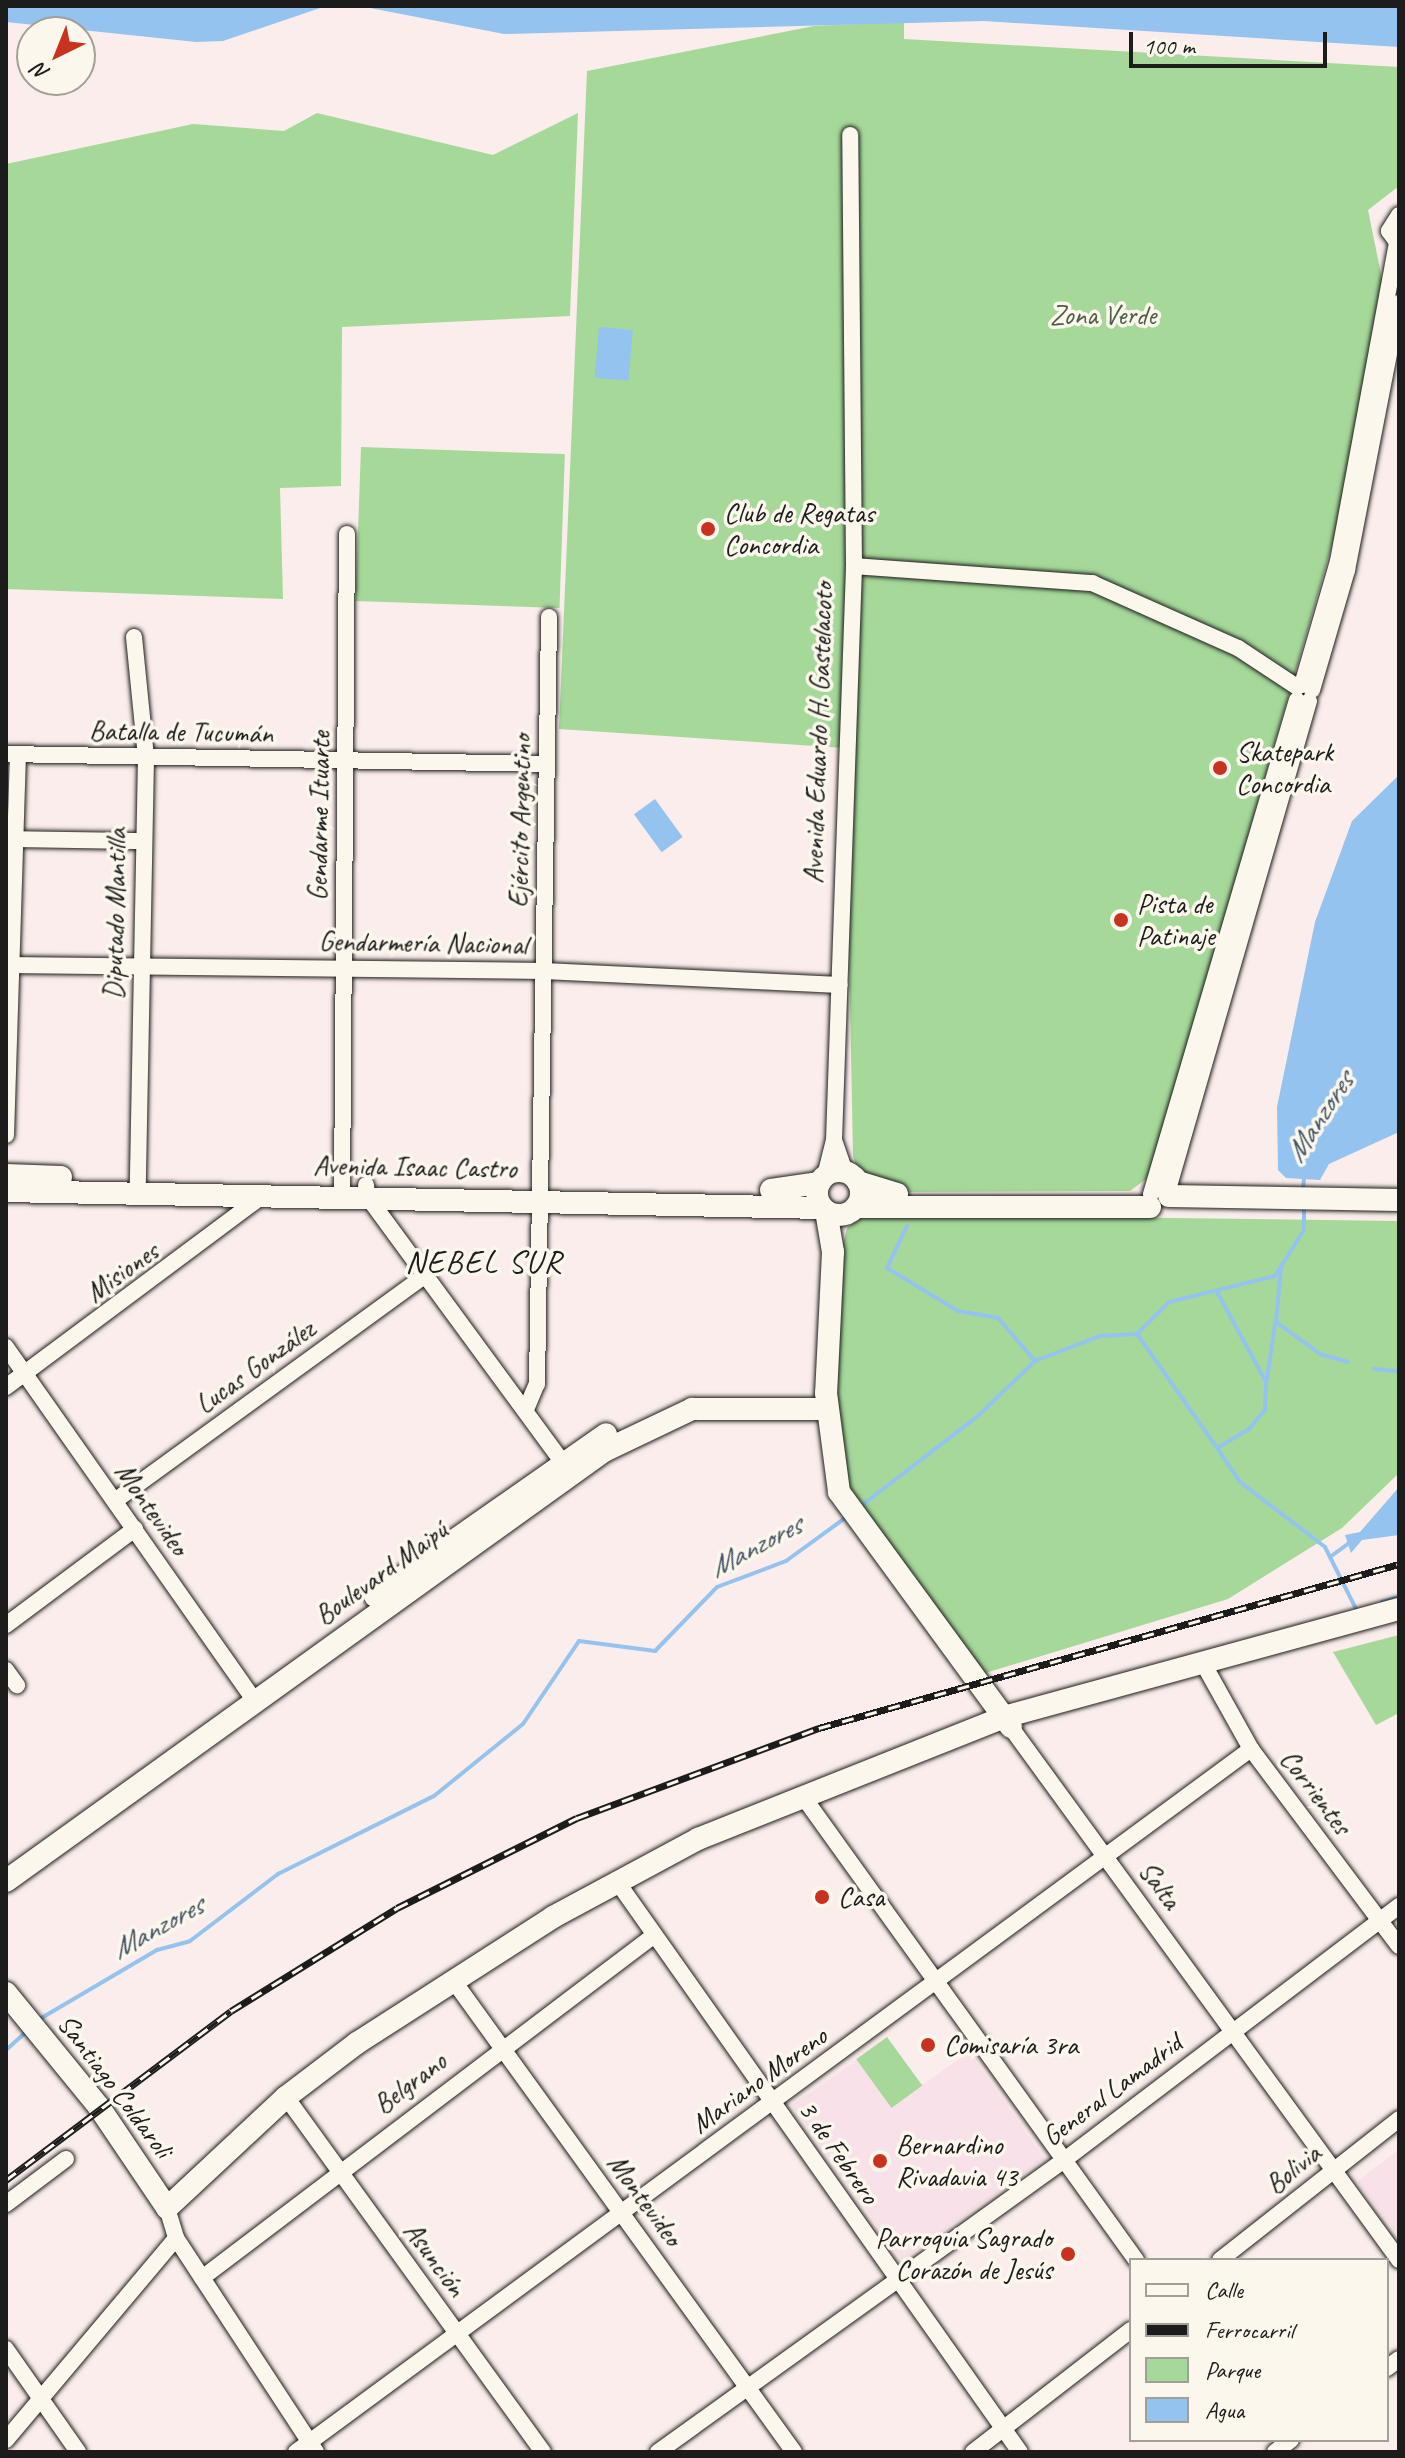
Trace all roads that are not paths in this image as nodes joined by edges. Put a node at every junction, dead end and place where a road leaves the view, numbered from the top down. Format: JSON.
{"nodes":[{"id":1,"x":850,"y":135,"type":"dead end"},
{"id":2,"x":1399,"y":215,"type":"edge"},
{"id":3,"x":1398,"y":245,"type":"edge"},
{"id":4,"x":1399,"y":303,"type":"edge"},
{"id":5,"x":347,"y":534,"type":"dead end"},
{"id":6,"x":854,"y":566,"type":"junction"},
{"id":7,"x":549,"y":617,"type":"dead end"},
{"id":8,"x":134,"y":637,"type":"dead end"},
{"id":9,"x":1303,"y":693,"type":"junction"},
{"id":10,"x":12,"y":754,"type":"edge"},
{"id":11,"x":146,"y":758,"type":"junction"},
{"id":12,"x":346,"y":761,"type":"junction"},
{"id":13,"x":547,"y":764,"type":"junction"},
{"id":14,"x":11,"y":839,"type":"edge"},
{"id":15,"x":142,"y":841,"type":"junction"},
{"id":16,"x":9,"y":965,"type":"edge"},
{"id":17,"x":139,"y":967,"type":"junction"},
{"id":18,"x":343,"y":967,"type":"junction"},
{"id":19,"x":544,"y":971,"type":"junction"},
{"id":20,"x":840,"y":985,"type":"junction"},
{"id":21,"x":6,"y":1135,"type":"edge"},
{"id":22,"x":6,"y":1175,"type":"edge"},
{"id":23,"x":837,"y":1178,"type":"junction"},
{"id":24,"x":136,"y":1186,"type":"junction"},
{"id":25,"x":341,"y":1190,"type":"junction"},
{"id":26,"x":366,"y":1190,"type":"junction"},
{"id":27,"x":6,"y":1191,"type":"edge"},
{"id":28,"x":540,"y":1193,"type":"junction"},
{"id":29,"x":264,"y":1195,"type":"junction"},
{"id":30,"x":1159,"y":1199,"type":"junction"},
{"id":31,"x":1399,"y":1200,"type":"edge"},
{"id":32,"x":1371,"y":1205,"type":"junction"},
{"id":33,"x":838,"y":1210,"type":"junction"},
{"id":34,"x":1399,"y":1211,"type":"edge"},
{"id":35,"x":426,"y":1275,"type":"junction"},
{"id":36,"x":6,"y":1347,"type":"edge"},
{"id":37,"x":25,"y":1373,"type":"junction"},
{"id":38,"x":6,"y":1387,"type":"edge"},
{"id":39,"x":826,"y":1401,"type":"junction"},
{"id":40,"x":527,"y":1407,"type":"junction"},
{"id":41,"x":566,"y":1466,"type":"junction"},
{"id":42,"x":116,"y":1500,"type":"junction"},
{"id":43,"x":135,"y":1529,"type":"junction"},
{"id":44,"x":1399,"y":1609,"type":"edge"},
{"id":45,"x":1399,"y":1622,"type":"edge"},
{"id":46,"x":6,"y":1625,"type":"edge"},
{"id":47,"x":1204,"y":1669,"type":"junction"},
{"id":48,"x":6,"y":1670,"type":"edge"},
{"id":49,"x":17,"y":1685,"type":"dead end"},
{"id":50,"x":251,"y":1695,"type":"junction"},
{"id":51,"x":1008,"y":1723,"type":"junction"},
{"id":52,"x":1251,"y":1749,"type":"junction"},
{"id":53,"x":804,"y":1802,"type":"junction"},
{"id":54,"x":1104,"y":1858,"type":"junction"},
{"id":55,"x":6,"y":1866,"type":"edge"},
{"id":56,"x":6,"y":1881,"type":"edge"},
{"id":57,"x":619,"y":1886,"type":"junction"},
{"id":58,"x":1399,"y":1906,"type":"edge"},
{"id":59,"x":1381,"y":1922,"type":"junction"},
{"id":60,"x":653,"y":1936,"type":"junction"},
{"id":61,"x":1399,"y":1946,"type":"edge"},
{"id":62,"x":456,"y":1985,"type":"junction"},
{"id":63,"x":933,"y":1986,"type":"junction"},
{"id":64,"x":6,"y":1993,"type":"edge"},
{"id":65,"x":23,"y":2027,"type":"edge"},
{"id":66,"x":1231,"y":2033,"type":"junction"},
{"id":67,"x":500,"y":2047,"type":"junction"},
{"id":68,"x":290,"y":2102,"type":"junction"},
{"id":69,"x":772,"y":2102,"type":"junction"},
{"id":70,"x":1399,"y":2119,"type":"edge"},
{"id":71,"x":66,"y":2159,"type":"dead end"},
{"id":72,"x":1063,"y":2161,"type":"junction"},
{"id":73,"x":338,"y":2170,"type":"junction"},
{"id":74,"x":1332,"y":2171,"type":"junction"},
{"id":75,"x":6,"y":2204,"type":"edge"},
{"id":76,"x":622,"y":2212,"type":"junction"},
{"id":77,"x":170,"y":2222,"type":"junction"},
{"id":78,"x":1135,"y":2258,"type":"edge"},
{"id":79,"x":1223,"y":2258,"type":"edge"},
{"id":80,"x":1399,"y":2260,"type":"edge"},
{"id":81,"x":202,"y":2278,"type":"junction"},
{"id":82,"x":897,"y":2280,"type":"junction"},
{"id":83,"x":456,"y":2332,"type":"junction"},
{"id":84,"x":1129,"y":2332,"type":"edge"},
{"id":85,"x":6,"y":2349,"type":"edge"},
{"id":86,"x":749,"y":2387,"type":"junction"},
{"id":87,"x":39,"y":2397,"type":"junction"},
{"id":88,"x":1003,"y":2429,"type":"junction"},
{"id":89,"x":6,"y":2440,"type":"edge"},
{"id":90,"x":307,"y":2449,"type":"edge"},
{"id":91,"x":78,"y":2452,"type":"edge"},
{"id":92,"x":543,"y":2452,"type":"edge"},
{"id":93,"x":658,"y":2452,"type":"edge"},
{"id":94,"x":794,"y":2452,"type":"edge"},
{"id":95,"x":973,"y":2452,"type":"edge"},
{"id":96,"x":1020,"y":2452,"type":"edge"}],
"edges":[{"from":1,"to":6,"type":"street","name":"Avenida Eduardo H. Gastelacoto"},
{"from":2,"to":3,"type":"street"},
{"from":3,"to":9,"type":"street"},
{"from":4,"to":9,"type":"street"},
{"from":5,"to":12,"type":"street","name":"Gendarme Ituarte"},
{"from":6,"to":9,"type":"street"},
{"from":6,"to":20,"type":"street","name":"Avenida Eduardo H. Gastelacoto"},
{"from":7,"to":13,"type":"street","name":"Ejército Argentino"},
{"from":8,"to":11,"type":"street","name":"Diputado Mantilla"},
{"from":9,"to":30,"type":"street"},
{"from":10,"to":11,"type":"street","name":"Batalla de Tucumán"},
{"from":10,"to":14,"type":"street"},
{"from":11,"to":12,"type":"street","name":"Batalla de Tucumán"},
{"from":11,"to":15,"type":"street","name":"Diputado Mantilla"},
{"from":12,"to":13,"type":"street","name":"Batalla de Tucumán"},
{"from":12,"to":18,"type":"street","name":"Gendarme Ituarte"},
{"from":13,"to":19,"type":"street","name":"Ejército Argentino"},
{"from":14,"to":15,"type":"street"},
{"from":14,"to":16,"type":"street"},
{"from":15,"to":17,"type":"street","name":"Diputado Mantilla"},
{"from":16,"to":17,"type":"street","name":"Gendarmería Nacional"},
{"from":16,"to":21,"type":"street"},
{"from":17,"to":18,"type":"street","name":"Gendarmería Nacional"},
{"from":17,"to":24,"type":"street","name":"Diputado Mantilla"},
{"from":18,"to":19,"type":"street","name":"Gendarmería Nacional"},
{"from":18,"to":25,"type":"street","name":"Gendarme Ituarte"},
{"from":19,"to":20,"type":"street","name":"Gendarmería Nacional"},
{"from":19,"to":28,"type":"street","name":"Ejército Argentino"},
{"from":20,"to":23,"type":"street","name":"Avenida Eduardo H. Gastelacoto"},
{"from":22,"to":24,"type":"main road","name":"Avenida Isaac Castro"},
{"from":23,"to":28,"type":"main road","name":"Avenida Isaac Castro"},
{"from":23,"to":30,"type":"main road","name":"Avenida Isaac Castro"},
{"from":23,"to":33,"type":"main road"},
{"from":23,"to":33,"type":"main road"},
{"from":24,"to":25,"type":"main road","name":"Avenida Isaac Castro"},
{"from":24,"to":27,"type":"main road","name":"Avenida Isaac Castro"},
{"from":24,"to":29,"type":"main road","name":"Avenida Isaac Castro"},
{"from":25,"to":26,"type":"main road","name":"Avenida Isaac Castro"},
{"from":25,"to":29,"type":"main road","name":"Avenida Isaac Castro"},
{"from":26,"to":28,"type":"main road","name":"Avenida Isaac Castro"},
{"from":26,"to":35,"type":"street"},
{"from":28,"to":33,"type":"main road","name":"Avenida Isaac Castro"},
{"from":28,"to":40,"type":"street","name":"Ejército Argentino"},
{"from":29,"to":37,"type":"street","name":"Misiones"},
{"from":30,"to":32,"type":"main road","name":"Avenida Isaac Castro"},
{"from":30,"to":33,"type":"main road","name":"Avenida Isaac Castro"},
{"from":31,"to":32,"type":"main road","name":"Avenida Isaac Castro"},
{"from":32,"to":34,"type":"main road","name":"Avenida Isaac Castro"},
{"from":33,"to":39,"type":"main road"},
{"from":35,"to":40,"type":"street"},
{"from":35,"to":42,"type":"street","name":"Lucas González"},
{"from":36,"to":37,"type":"street","name":"Montevideo"},
{"from":37,"to":38,"type":"street","name":"Misiones"},
{"from":37,"to":42,"type":"street","name":"Montevideo"},
{"from":39,"to":41,"type":"main road","name":"Boulevard Maipú"},
{"from":39,"to":51,"type":"main road","name":"Salta"},
{"from":40,"to":41,"type":"street"},
{"from":41,"to":50,"type":"main road","name":"Boulevard Maipú"},
{"from":42,"to":43,"type":"street","name":"Montevideo"},
{"from":43,"to":46,"type":"street"},
{"from":43,"to":50,"type":"street","name":"Montevideo"},
{"from":44,"to":47,"type":"main road"},
{"from":45,"to":47,"type":"main road"},
{"from":47,"to":51,"type":"main road"},
{"from":47,"to":52,"type":"street","name":"Corrientes"},
{"from":48,"to":49,"type":"street"},
{"from":50,"to":55,"type":"main road","name":"Boulevard Maipú"},
{"from":50,"to":56,"type":"main road","name":"Boulevard Maipú"},
{"from":51,"to":53,"type":"main road"},
{"from":51,"to":54,"type":"street","name":"Salta"},
{"from":52,"to":54,"type":"street","name":"Mariano Moreno"},
{"from":52,"to":59,"type":"street","name":"Corrientes"},
{"from":53,"to":57,"type":"main road"},
{"from":53,"to":63,"type":"street"},
{"from":54,"to":63,"type":"street","name":"Mariano Moreno"},
{"from":54,"to":66,"type":"street","name":"Salta"},
{"from":57,"to":60,"type":"street","name":"3 de Febrero"},
{"from":57,"to":62,"type":"main road"},
{"from":58,"to":59,"type":"street","name":"General Lamadrid"},
{"from":59,"to":61,"type":"street","name":"Corrientes"},
{"from":59,"to":66,"type":"street","name":"General Lamadrid"},
{"from":60,"to":67,"type":"street","name":"Belgrano"},
{"from":60,"to":69,"type":"street","name":"3 de Febrero"},
{"from":62,"to":67,"type":"street","name":"Montevideo"},
{"from":62,"to":68,"type":"main road"},
{"from":63,"to":69,"type":"street","name":"Mariano Moreno"},
{"from":63,"to":72,"type":"street"},
{"from":64,"to":65,"type":"main road","name":"Santiago Coldaroli"},
{"from":65,"to":77,"type":"main road","name":"Santiago Coldaroli"},
{"from":66,"to":72,"type":"street","name":"General Lamadrid"},
{"from":66,"to":74,"type":"street","name":"Salta"},
{"from":67,"to":73,"type":"street","name":"Belgrano"},
{"from":67,"to":76,"type":"street","name":"Montevideo"},
{"from":68,"to":73,"type":"street","name":"Asunción"},
{"from":68,"to":77,"type":"main road"},
{"from":69,"to":76,"type":"street","name":"Mariano Moreno"},
{"from":69,"to":82,"type":"street","name":"3 de Febrero"},
{"from":70,"to":74,"type":"street","name":"Bolivia"},
{"from":71,"to":75,"type":"street"},
{"from":72,"to":78,"type":"street"},
{"from":72,"to":82,"type":"street","name":"General Lamadrid"},
{"from":73,"to":81,"type":"street","name":"Belgrano"},
{"from":73,"to":83,"type":"street","name":"Asunción"},
{"from":74,"to":79,"type":"street","name":"Bolivia"},
{"from":74,"to":80,"type":"street","name":"Salta"},
{"from":76,"to":83,"type":"street","name":"Mariano Moreno"},
{"from":76,"to":86,"type":"street","name":"Montevideo"},
{"from":77,"to":81,"type":"street","name":"Santiago Coldaroli"},
{"from":77,"to":87,"type":"street"},
{"from":81,"to":90,"type":"street","name":"Santiago Coldaroli"},
{"from":82,"to":86,"type":"street","name":"General Lamadrid"},
{"from":82,"to":88,"type":"street","name":"3 de Febrero"},
{"from":83,"to":90,"type":"street","name":"Mariano Moreno"},
{"from":83,"to":92,"type":"street","name":"Asunción"},
{"from":84,"to":88,"type":"street"},
{"from":85,"to":87,"type":"street"},
{"from":86,"to":93,"type":"street","name":"General Lamadrid"},
{"from":86,"to":94,"type":"street","name":"Montevideo"},
{"from":87,"to":89,"type":"street"},
{"from":87,"to":91,"type":"street"},
{"from":88,"to":95,"type":"street"},
{"from":88,"to":96,"type":"street","name":"3 de Febrero"}]}
